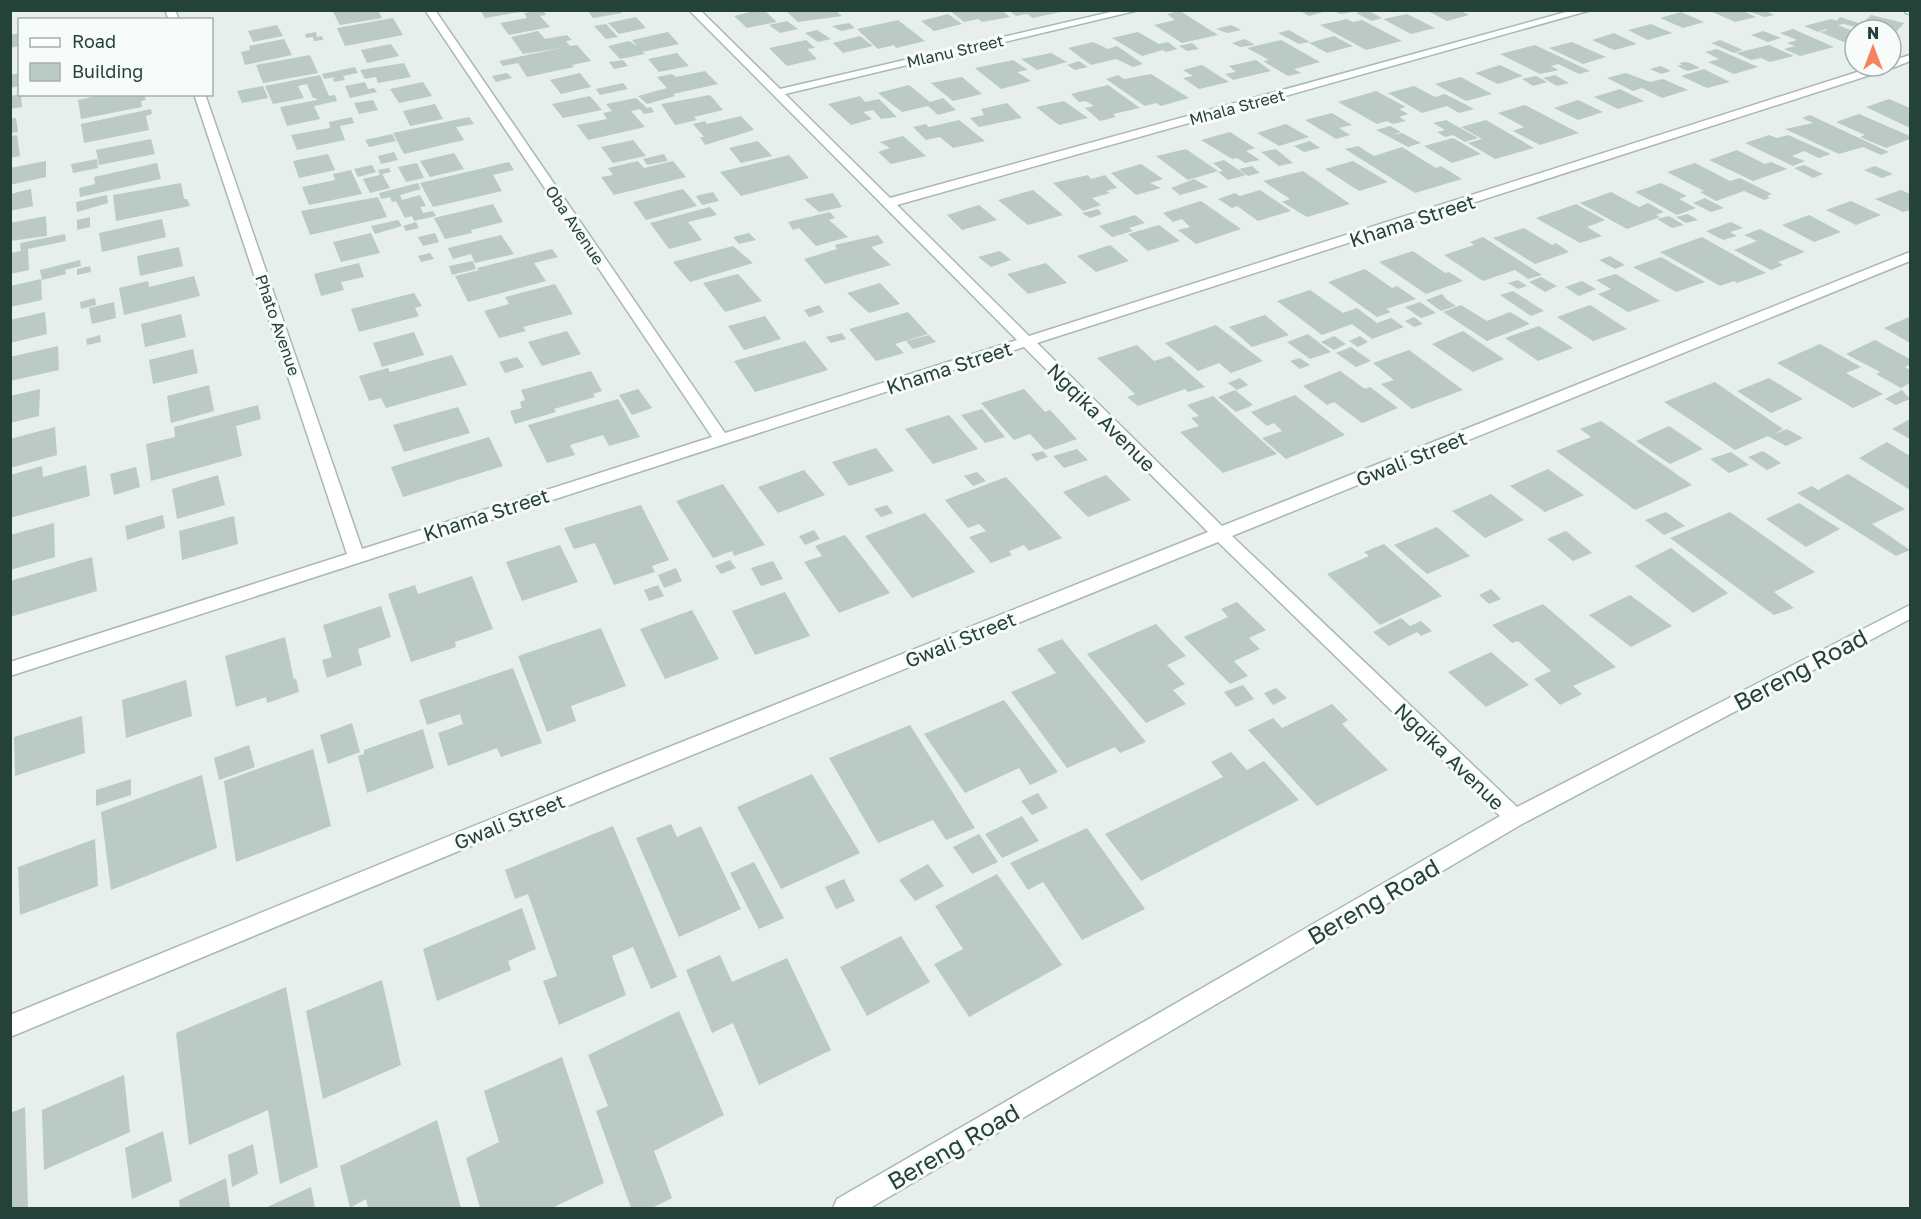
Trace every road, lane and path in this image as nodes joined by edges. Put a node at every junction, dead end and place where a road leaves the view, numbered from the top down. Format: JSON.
{"nodes":[{"id":1,"x":430,"y":10,"type":"edge"},
{"id":2,"x":694,"y":10,"type":"edge"},
{"id":3,"x":1134,"y":10,"type":"edge"},
{"id":4,"x":1586,"y":10,"type":"edge"},
{"id":5,"x":1848,"y":78,"type":"edge"},
{"id":6,"x":777,"y":93,"type":"junction"},
{"id":7,"x":200,"y":96,"type":"edge"},
{"id":8,"x":888,"y":202,"type":"junction"},
{"id":9,"x":1911,"y":256,"type":"edge"},
{"id":10,"x":1026,"y":342,"type":"junction"},
{"id":11,"x":720,"y":439,"type":"junction"},
{"id":12,"x":1220,"y":534,"type":"junction"},
{"id":13,"x":356,"y":556,"type":"junction"},
{"id":14,"x":1911,"y":611,"type":"edge"},
{"id":15,"x":10,"y":669,"type":"edge"},
{"id":16,"x":1515,"y":818,"type":"junction"},
{"id":17,"x":10,"y":1026,"type":"edge"},
{"id":18,"x":846,"y":1209,"type":"edge"}],
"edges":[{"from":1,"to":11,"type":"street","name":"Oba Avenue"},
{"from":2,"to":6,"type":"street","name":"Ngqika Avenue"},
{"from":3,"to":6,"type":"street","name":"Mlanu Street"},
{"from":4,"to":8,"type":"street","name":"Mhala Street"},
{"from":5,"to":10,"type":"street","name":"Khama Street"},
{"from":6,"to":8,"type":"street","name":"Ngqika Avenue"},
{"from":7,"to":13,"type":"street","name":"Phato Avenue"},
{"from":8,"to":10,"type":"street","name":"Ngqika Avenue"},
{"from":9,"to":12,"type":"street","name":"Gwali Street"},
{"from":10,"to":11,"type":"street","name":"Khama Street"},
{"from":10,"to":12,"type":"street","name":"Ngqika Avenue"},
{"from":11,"to":13,"type":"street","name":"Khama Street"},
{"from":12,"to":16,"type":"street","name":"Ngqika Avenue"},
{"from":12,"to":17,"type":"street","name":"Gwali Street"},
{"from":13,"to":15,"type":"street","name":"Khama Street"},
{"from":14,"to":16,"type":"street","name":"Bereng Road"},
{"from":16,"to":18,"type":"street","name":"Bereng Road"}]}
